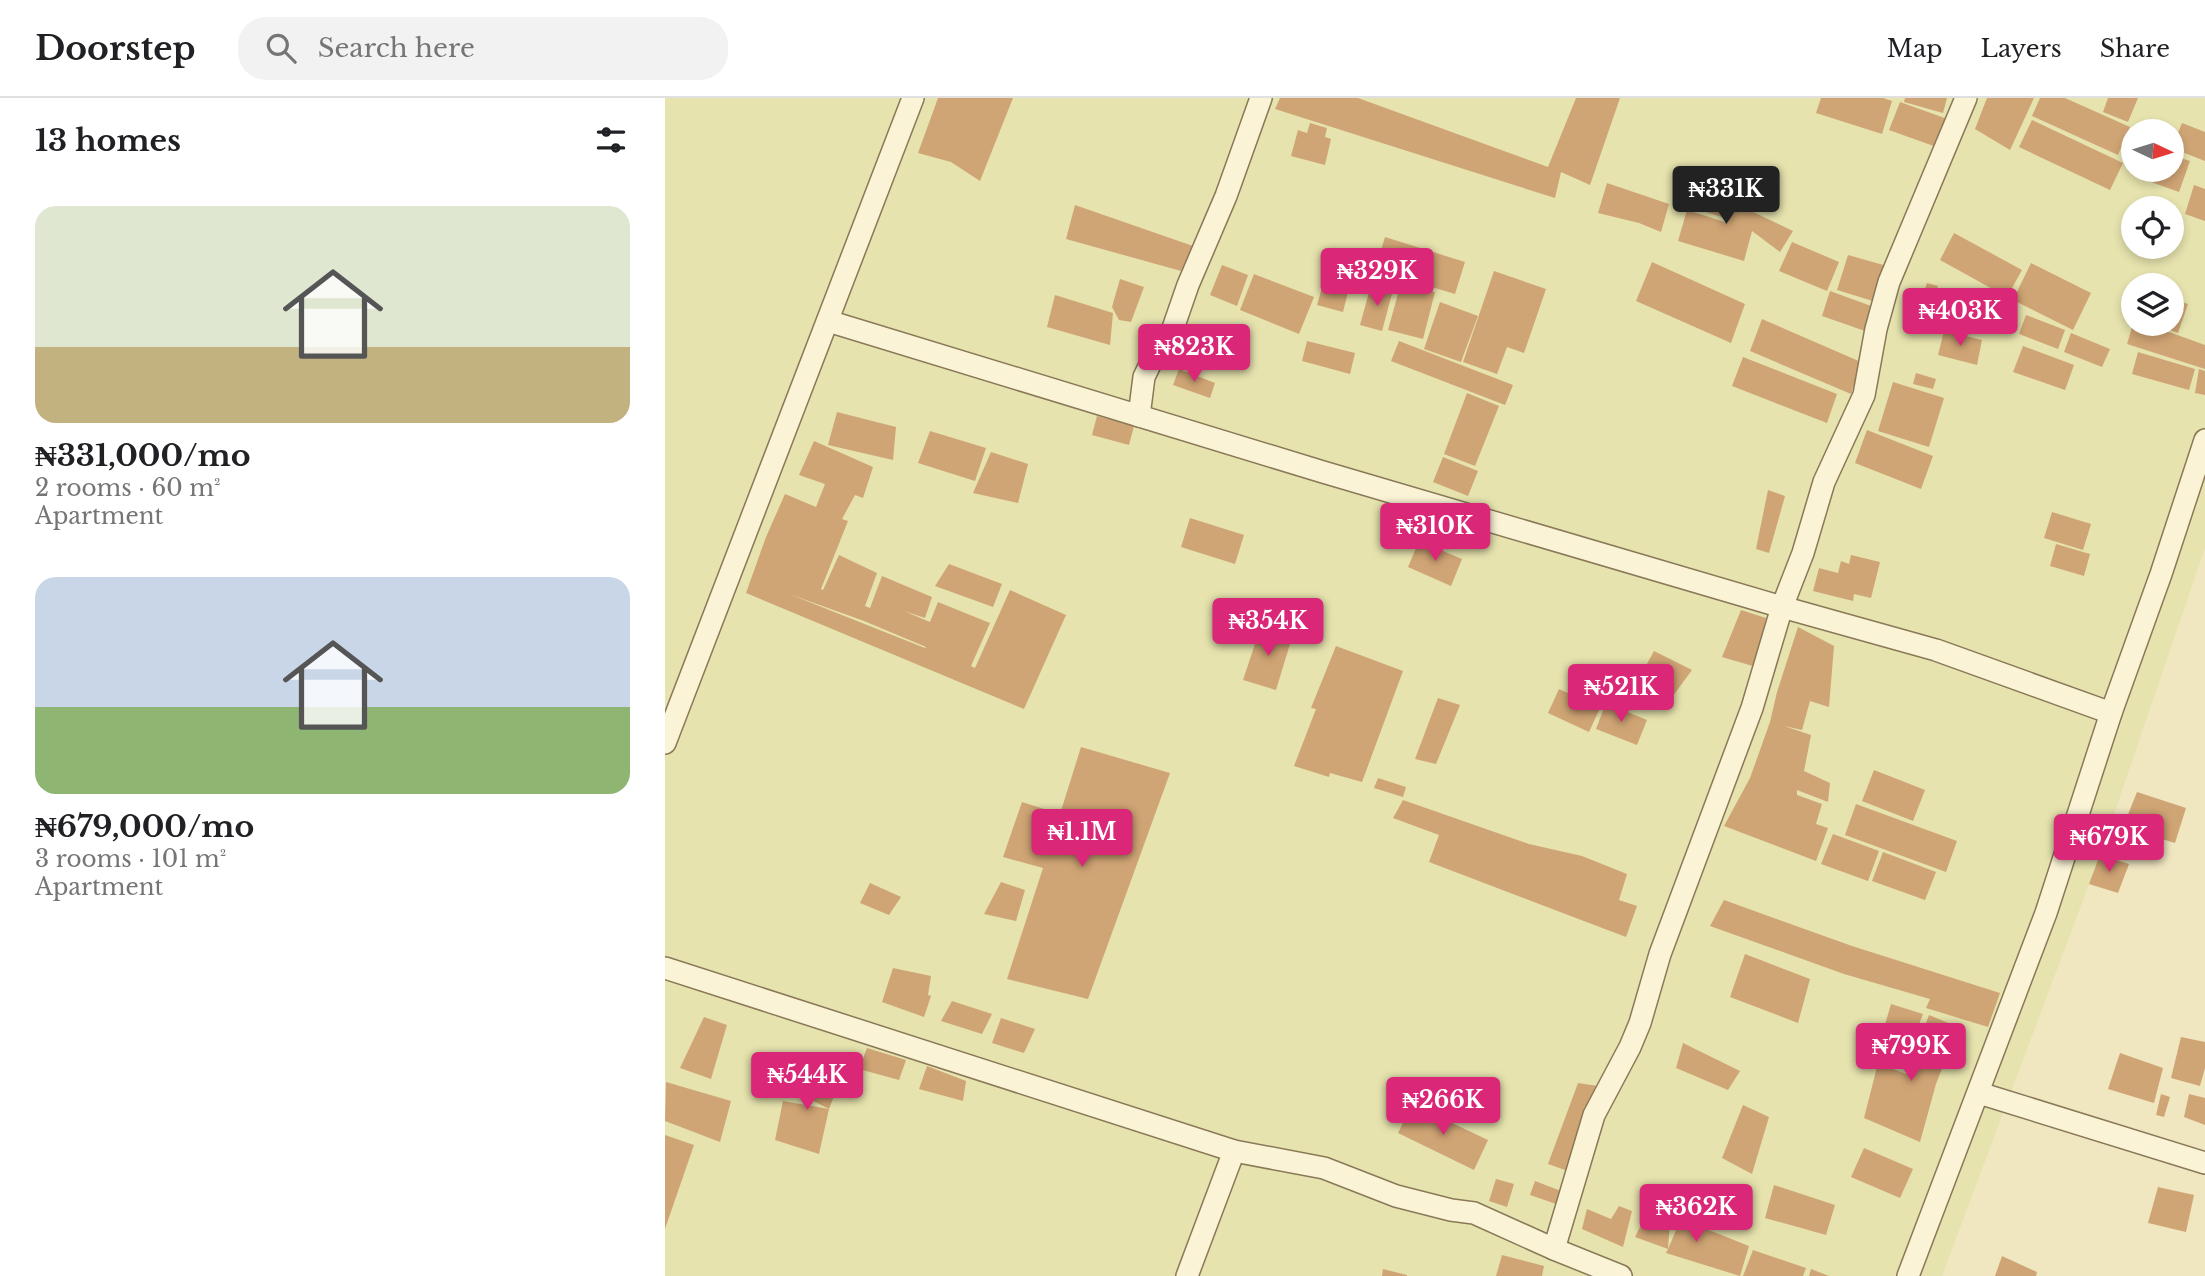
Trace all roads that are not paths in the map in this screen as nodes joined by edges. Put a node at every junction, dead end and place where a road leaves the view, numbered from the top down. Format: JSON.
{"nodes":[{"id":1,"x":913,"y":98,"type":"edge"},
{"id":2,"x":1261,"y":98,"type":"edge"},
{"id":3,"x":1966,"y":98,"type":"edge"},
{"id":4,"x":828,"y":321,"type":"junction"},
{"id":5,"x":1139,"y":416,"type":"junction"},
{"id":6,"x":2205,"y":440,"type":"edge"},
{"id":7,"x":1782,"y":607,"type":"junction"},
{"id":8,"x":2111,"y":713,"type":"junction"},
{"id":9,"x":665,"y":743,"type":"edge"},
{"id":10,"x":665,"y":968,"type":"edge"},
{"id":11,"x":1979,"y":1093,"type":"junction"},
{"id":12,"x":1234,"y":1152,"type":"junction"},
{"id":13,"x":2205,"y":1163,"type":"edge"},
{"id":14,"x":1554,"y":1249,"type":"junction"},
{"id":15,"x":1187,"y":1276,"type":"edge"},
{"id":16,"x":1621,"y":1276,"type":"edge"},
{"id":17,"x":1908,"y":1276,"type":"edge"}],
"edges":[{"from":1,"to":4,"type":"street"},
{"from":2,"to":5,"type":"street"},
{"from":3,"to":7,"type":"street"},
{"from":4,"to":5,"type":"street"},
{"from":4,"to":9,"type":"street"},
{"from":5,"to":7,"type":"street"},
{"from":6,"to":8,"type":"street"},
{"from":7,"to":8,"type":"street"},
{"from":7,"to":14,"type":"street"},
{"from":8,"to":11,"type":"street"},
{"from":10,"to":12,"type":"street"},
{"from":11,"to":13,"type":"street"},
{"from":11,"to":17,"type":"street"},
{"from":12,"to":14,"type":"street"},
{"from":12,"to":15,"type":"street"},
{"from":14,"to":16,"type":"street"}]}
